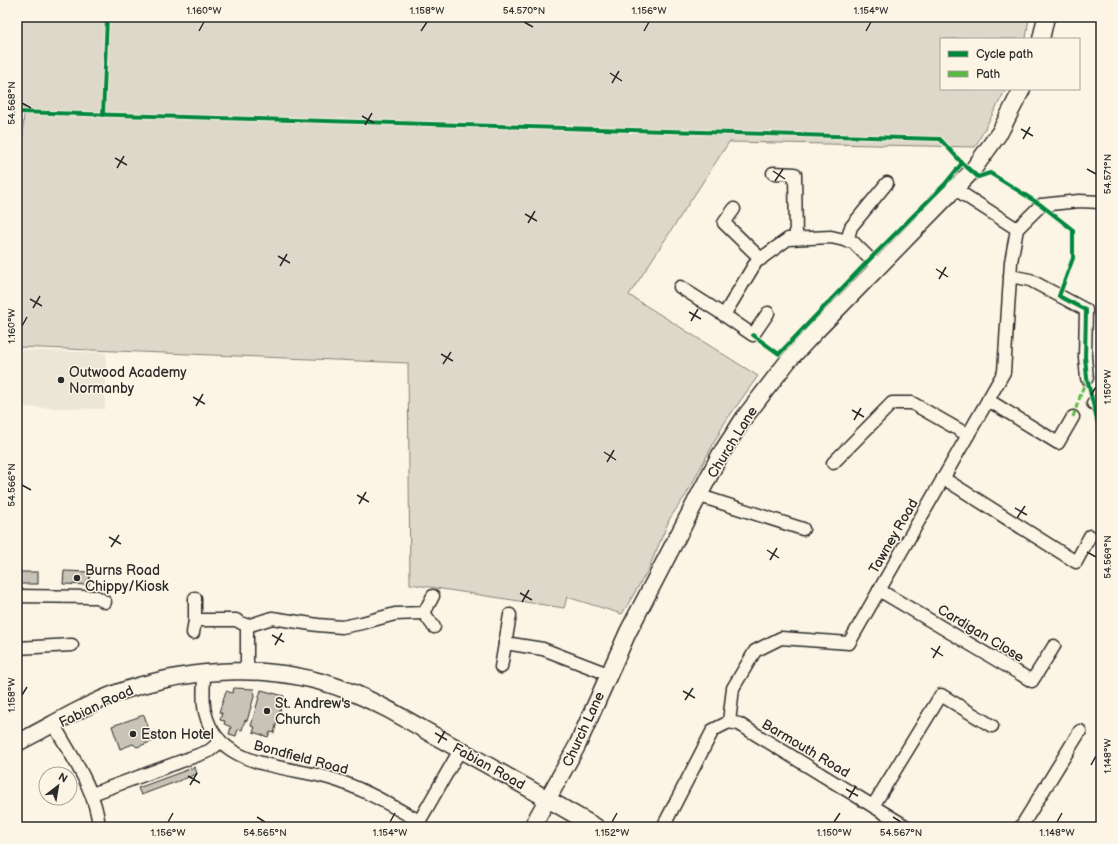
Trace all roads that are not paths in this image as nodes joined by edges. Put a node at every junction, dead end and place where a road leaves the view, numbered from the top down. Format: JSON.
{"nodes":[{"id":1,"x":1046,"y":17,"type":"edge"},
{"id":2,"x":1041,"y":38,"type":"edge"},
{"id":3,"x":1021,"y":90,"type":"edge"},
{"id":4,"x":773,"y":172,"type":"dead end"},
{"id":5,"x":887,"y":183,"type":"dead end"},
{"id":6,"x":955,"y":189,"type":"junction"},
{"id":7,"x":1101,"y":202,"type":"edge"},
{"id":8,"x":734,"y":209,"type":"dead end"},
{"id":9,"x":1017,"y":229,"type":"junction"},
{"id":10,"x":796,"y":238,"type":"junction"},
{"id":11,"x":847,"y":241,"type":"junction"},
{"id":12,"x":761,"y":258,"type":"junction"},
{"id":13,"x":879,"y":268,"type":"junction"},
{"id":14,"x":1010,"y":276,"type":"junction"},
{"id":15,"x":680,"y":287,"type":"dead end"},
{"id":16,"x":768,"y":313,"type":"dead end"},
{"id":17,"x":724,"y":316,"type":"junction"},
{"id":18,"x":1087,"y":378,"type":"dead end"},
{"id":19,"x":988,"y":400,"type":"junction"},
{"id":20,"x":1074,"y":417,"type":"dead end"},
{"id":21,"x":968,"y":435,"type":"junction"},
{"id":22,"x":833,"y":463,"type":"dead end"},
{"id":23,"x":943,"y":478,"type":"junction"},
{"id":24,"x":700,"y":496,"type":"junction"},
{"id":25,"x":803,"y":530,"type":"dead end"},
{"id":26,"x":1090,"y":536,"type":"dead end"},
{"id":27,"x":879,"y":590,"type":"junction"},
{"id":28,"x":17,"y":596,"type":"edge"},
{"id":29,"x":433,"y":596,"type":"dead end"},
{"id":30,"x":195,"y":598,"type":"dead end"},
{"id":31,"x":105,"y":602,"type":"dead end"},
{"id":32,"x":424,"y":613,"type":"junction"},
{"id":33,"x":510,"y":615,"type":"dead end"},
{"id":34,"x":196,"y":620,"type":"junction"},
{"id":35,"x":247,"y":626,"type":"junction"},
{"id":36,"x":434,"y":627,"type":"dead end"},
{"id":37,"x":193,"y":633,"type":"dead end"},
{"id":38,"x":506,"y":643,"type":"junction"},
{"id":39,"x":72,"y":645,"type":"dead end"},
{"id":40,"x":1054,"y":646,"type":"dead end"},
{"id":41,"x":17,"y":648,"type":"edge"},
{"id":42,"x":501,"y":668,"type":"dead end"},
{"id":43,"x":247,"y":671,"type":"junction"},
{"id":44,"x":204,"y":672,"type":"junction"},
{"id":45,"x":608,"y":674,"type":"junction"},
{"id":46,"x":729,"y":722,"type":"junction"},
{"id":47,"x":54,"y":725,"type":"junction"},
{"id":48,"x":992,"y":726,"type":"dead end"},
{"id":49,"x":1080,"y":731,"type":"dead end"},
{"id":50,"x":220,"y":742,"type":"junction"},
{"id":51,"x":17,"y":743,"type":"edge"},
{"id":52,"x":460,"y":750,"type":"junction"},
{"id":53,"x":92,"y":794,"type":"junction"},
{"id":54,"x":547,"y":799,"type":"junction"},
{"id":55,"x":873,"y":806,"type":"junction"},
{"id":56,"x":418,"y":824,"type":"edge"},
{"id":57,"x":99,"y":827,"type":"edge"},
{"id":58,"x":532,"y":827,"type":"edge"},
{"id":59,"x":596,"y":827,"type":"edge"},
{"id":60,"x":663,"y":827,"type":"edge"},
{"id":61,"x":907,"y":827,"type":"edge"},
{"id":62,"x":1021,"y":827,"type":"edge"}],
"edges":[{"from":1,"to":2,"type":"street"},
{"from":3,"to":6,"type":"street","name":"Church Lane"},
{"from":4,"to":10,"type":"street"},
{"from":5,"to":11,"type":"street"},
{"from":6,"to":9,"type":"street"},
{"from":6,"to":13,"type":"street","name":"Church Lane"},
{"from":7,"to":9,"type":"street"},
{"from":8,"to":12,"type":"street"},
{"from":9,"to":14,"type":"street","name":"Tawney Road"},
{"from":10,"to":11,"type":"street"},
{"from":10,"to":12,"type":"street"},
{"from":11,"to":13,"type":"street"},
{"from":12,"to":17,"type":"street"},
{"from":13,"to":24,"type":"street","name":"Church Lane"},
{"from":14,"to":18,"type":"street"},
{"from":14,"to":19,"type":"street","name":"Tawney Road"},
{"from":15,"to":17,"type":"street"},
{"from":16,"to":17,"type":"street"},
{"from":19,"to":20,"type":"street"},
{"from":19,"to":21,"type":"street","name":"Tawney Road"},
{"from":21,"to":22,"type":"street"},
{"from":21,"to":23,"type":"street","name":"Tawney Road"},
{"from":23,"to":26,"type":"street"},
{"from":23,"to":27,"type":"street","name":"Tawney Road"},
{"from":24,"to":25,"type":"street"},
{"from":24,"to":45,"type":"street","name":"Church Lane"},
{"from":27,"to":40,"type":"street","name":"Cardigan Close"},
{"from":27,"to":46,"type":"street","name":"Tawney Road"},
{"from":28,"to":31,"type":"street"},
{"from":29,"to":32,"type":"street"},
{"from":30,"to":34,"type":"street"},
{"from":32,"to":35,"type":"street"},
{"from":32,"to":36,"type":"street"},
{"from":33,"to":38,"type":"street"},
{"from":34,"to":35,"type":"street"},
{"from":34,"to":37,"type":"street"},
{"from":35,"to":43,"type":"street"},
{"from":38,"to":42,"type":"street"},
{"from":38,"to":45,"type":"street"},
{"from":39,"to":41,"type":"street"},
{"from":43,"to":44,"type":"street","name":"Fabian Road"},
{"from":43,"to":52,"type":"street","name":"Fabian Road"},
{"from":44,"to":47,"type":"street","name":"Fabian Road"},
{"from":44,"to":50,"type":"street","name":"Bondfield Road"},
{"from":45,"to":54,"type":"street","name":"Church Lane"},
{"from":46,"to":55,"type":"street","name":"Barmouth Road"},
{"from":46,"to":60,"type":"street"},
{"from":47,"to":51,"type":"street","name":"Fabian Road"},
{"from":47,"to":53,"type":"street"},
{"from":48,"to":55,"type":"street"},
{"from":49,"to":62,"type":"street"},
{"from":50,"to":53,"type":"street"},
{"from":50,"to":56,"type":"street","name":"Bondfield Road"},
{"from":52,"to":54,"type":"street","name":"Fabian Road"},
{"from":52,"to":56,"type":"street"},
{"from":53,"to":57,"type":"street"},
{"from":54,"to":58,"type":"street","name":"Church Lane"},
{"from":54,"to":59,"type":"street","name":"Fabian Road"},
{"from":55,"to":61,"type":"street","name":"Barmouth Road"}]}
